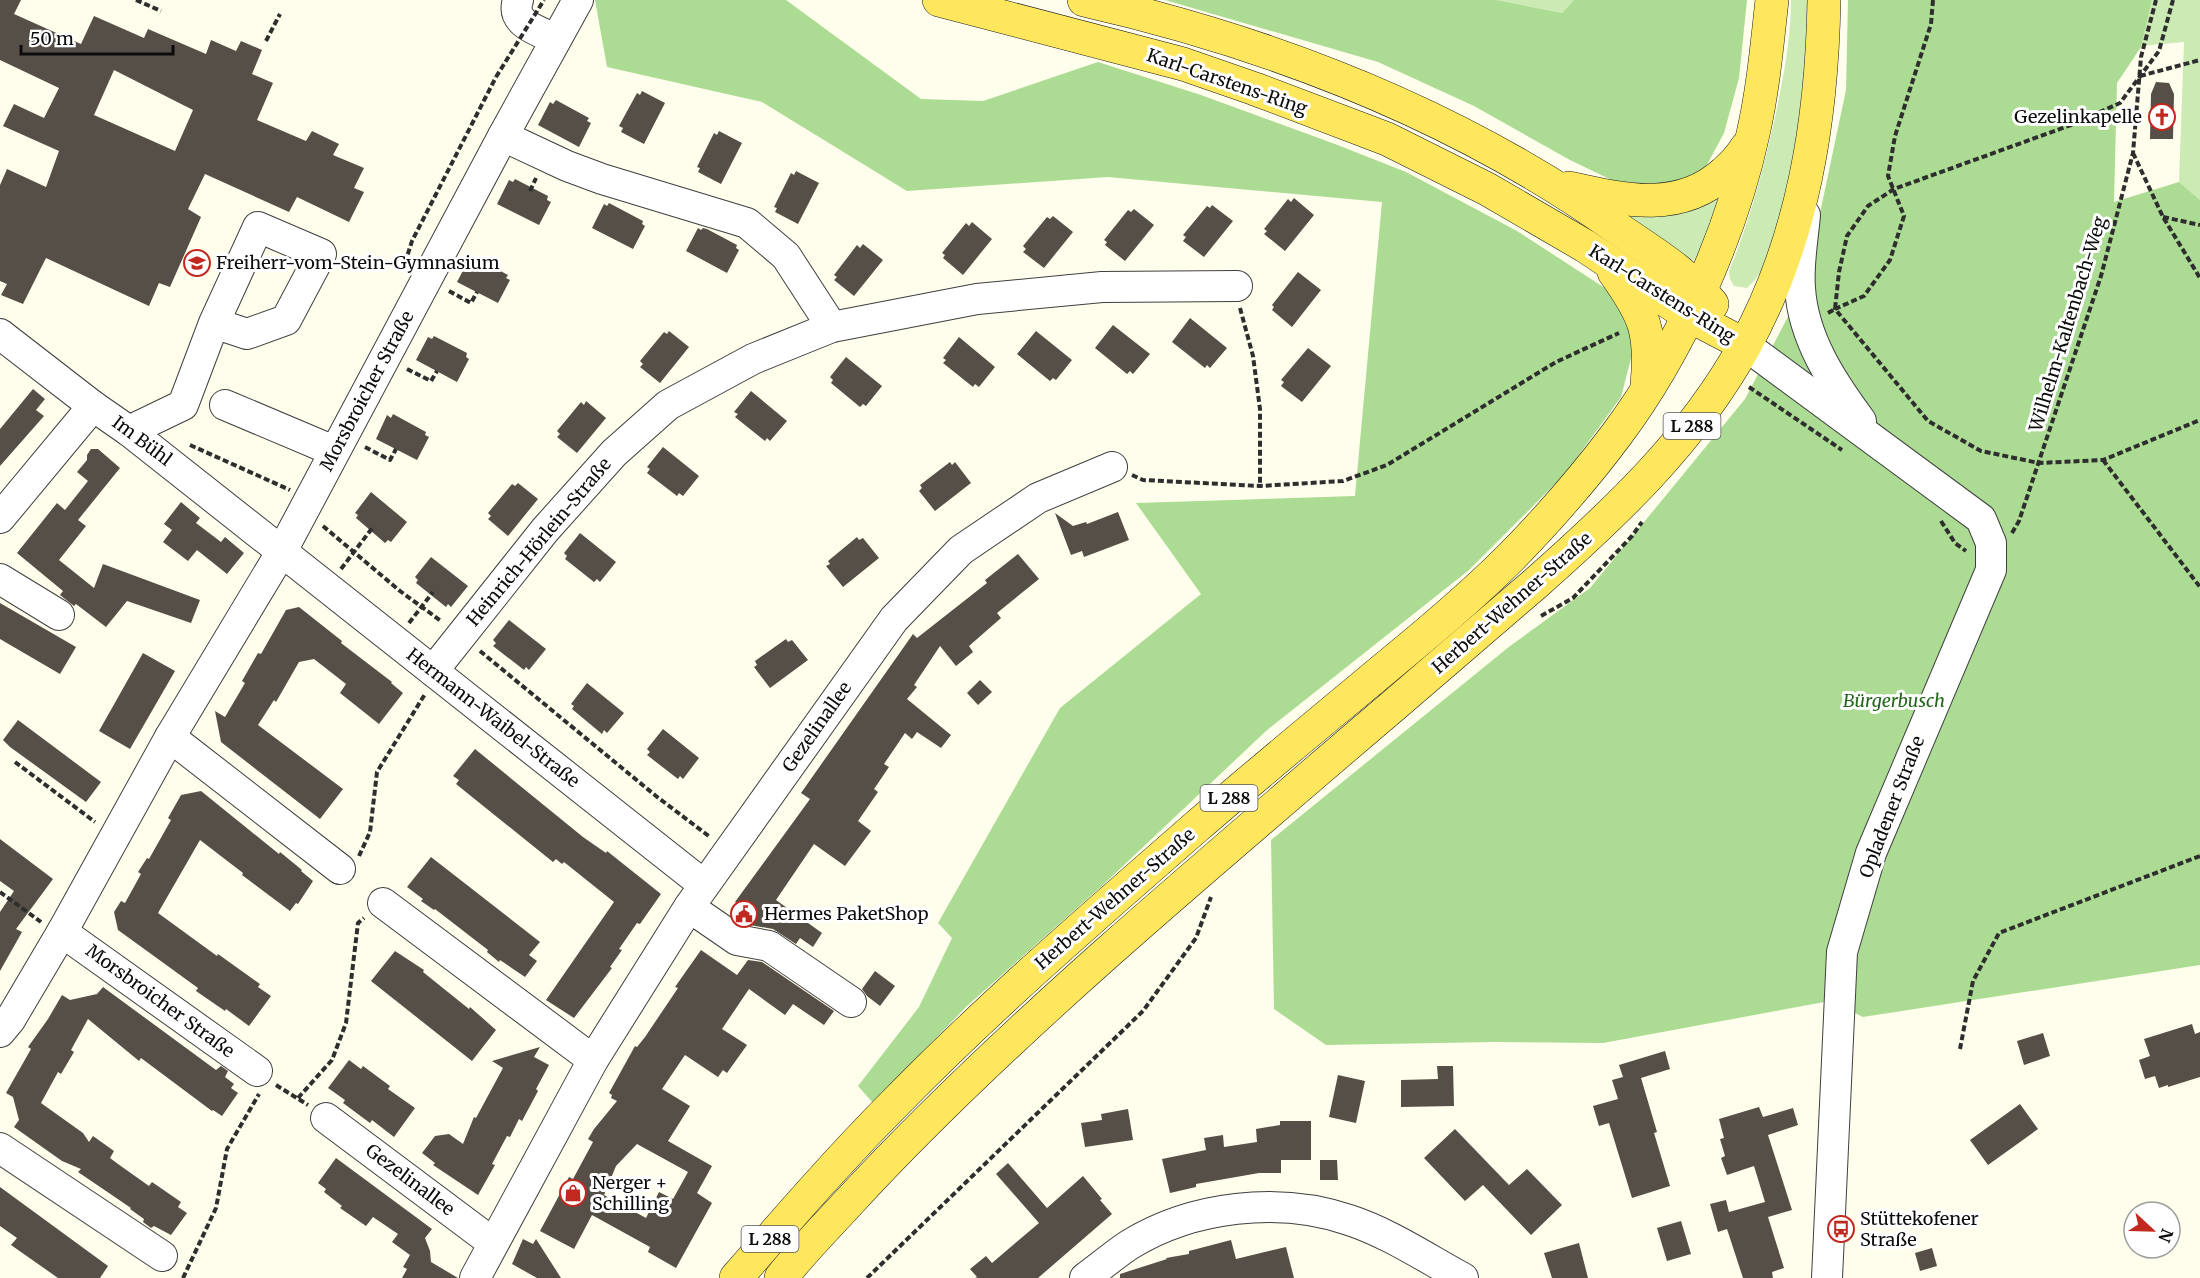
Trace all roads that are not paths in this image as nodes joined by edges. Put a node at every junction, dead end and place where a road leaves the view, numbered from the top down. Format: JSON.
{"nodes":[{"id":1,"x":518,"y":0,"type":"edge"},
{"id":2,"x":578,"y":0,"type":"edge"},
{"id":3,"x":939,"y":0,"type":"edge"},
{"id":4,"x":1084,"y":0,"type":"edge"},
{"id":5,"x":1772,"y":0,"type":"edge"},
{"id":6,"x":1824,"y":0,"type":"edge"},
{"id":7,"x":556,"y":39,"type":"junction"},
{"id":8,"x":503,"y":135,"type":"junction"},
{"id":9,"x":1753,"y":136,"type":"junction"},
{"id":10,"x":1806,"y":179,"type":"junction"},
{"id":11,"x":1556,"y":184,"type":"junction"},
{"id":12,"x":1605,"y":259,"type":"junction"},
{"id":13,"x":1237,"y":286,"type":"road end"},
{"id":14,"x":1694,"y":302,"type":"junction"},
{"id":15,"x":214,"y":323,"type":"dead end"},
{"id":16,"x":832,"y":327,"type":"junction"},
{"id":17,"x":0,"y":334,"type":"edge"},
{"id":18,"x":1755,"y":353,"type":"junction"},
{"id":19,"x":1647,"y":390,"type":"junction"},
{"id":20,"x":225,"y":405,"type":"dead end"},
{"id":21,"x":93,"y":406,"type":"junction"},
{"id":22,"x":129,"y":431,"type":"junction"},
{"id":23,"x":338,"y":443,"type":"junction"},
{"id":24,"x":1882,"y":446,"type":"junction"},
{"id":25,"x":1112,"y":466,"type":"road end"},
{"id":26,"x":0,"y":518,"type":"edge"},
{"id":27,"x":282,"y":550,"type":"junction"},
{"id":28,"x":0,"y":579,"type":"edge"},
{"id":29,"x":58,"y":615,"type":"dead end"},
{"id":30,"x":434,"y":671,"type":"junction"},
{"id":31,"x":170,"y":737,"type":"junction"},
{"id":32,"x":340,"y":869,"type":"dead end"},
{"id":33,"x":697,"y":896,"type":"junction"},
{"id":34,"x":383,"y":903,"type":"dead end"},
{"id":35,"x":63,"y":932,"type":"junction"},
{"id":36,"x":1864,"y":994,"type":"dead end"},
{"id":37,"x":851,"y":1002,"type":"dead end"},
{"id":38,"x":1839,"y":1014,"type":"junction"},
{"id":39,"x":0,"y":1032,"type":"edge"},
{"id":40,"x":593,"y":1060,"type":"junction"},
{"id":41,"x":262,"y":1075,"type":"road end"},
{"id":42,"x":326,"y":1118,"type":"road end"},
{"id":43,"x":0,"y":1148,"type":"edge"},
{"id":44,"x":493,"y":1243,"type":"junction"},
{"id":45,"x":162,"y":1256,"type":"dead end"},
{"id":46,"x":475,"y":1278,"type":"edge"},
{"id":47,"x":736,"y":1278,"type":"edge"},
{"id":48,"x":781,"y":1278,"type":"edge"},
{"id":49,"x":1085,"y":1278,"type":"edge"},
{"id":50,"x":1462,"y":1278,"type":"edge"},
{"id":51,"x":1827,"y":1278,"type":"edge"}],
"edges":[{"from":1,"to":7,"type":"street"},
{"from":2,"to":7,"type":"street","name":"Morsbroicher Straße"},
{"from":3,"to":12,"type":"main road","name":"Karl-Carstens-Ring"},
{"from":4,"to":11,"type":"main road","name":"Karl-Carstens-Ring"},
{"from":5,"to":9,"type":"main road","number":"L 288"},
{"from":6,"to":10,"type":"main road","number":"L 288"},
{"from":7,"to":8,"type":"street","name":"Morsbroicher Straße"},
{"from":8,"to":16,"type":"street"},
{"from":8,"to":23,"type":"street","name":"Morsbroicher Straße"},
{"from":9,"to":11,"type":"main road"},
{"from":9,"to":14,"type":"main road","number":"L 288"},
{"from":10,"to":18,"type":"main road","number":"L 288"},
{"from":10,"to":24,"type":"street","name":"Opladener Straße"},
{"from":11,"to":14,"type":"main road","name":"Karl-Carstens-Ring"},
{"from":12,"to":14,"type":"main road","name":"Karl-Carstens-Ring"},
{"from":12,"to":19,"type":"main road"},
{"from":13,"to":16,"type":"street","name":"Heinrich-Hörlein-Straße"},
{"from":14,"to":18,"type":"main road","name":"Karl-Carstens-Ring"},
{"from":14,"to":19,"type":"main road","name":"Herbert-Wehner-Straße","number":"L 288"},
{"from":15,"to":22,"type":"street"},
{"from":16,"to":30,"type":"street","name":"Heinrich-Hörlein-Straße"},
{"from":17,"to":21,"type":"street","name":"Im Bühl"},
{"from":18,"to":24,"type":"street","name":"Opladener Straße"},
{"from":18,"to":48,"type":"main road","name":"Herbert-Wehner-Straße","number":"L 288"},
{"from":19,"to":47,"type":"main road","name":"Herbert-Wehner-Straße","number":"L 288"},
{"from":20,"to":23,"type":"street"},
{"from":21,"to":22,"type":"street","name":"Im Bühl"},
{"from":21,"to":26,"type":"street"},
{"from":22,"to":27,"type":"street","name":"Im Bühl"},
{"from":23,"to":27,"type":"street","name":"Morsbroicher Straße"},
{"from":24,"to":38,"type":"street","name":"Opladener Straße"},
{"from":25,"to":33,"type":"street","name":"Gezelinallee"},
{"from":27,"to":30,"type":"street","name":"Hermann-Waibel-Straße"},
{"from":27,"to":31,"type":"street","name":"Morsbroicher Straße"},
{"from":28,"to":29,"type":"street"},
{"from":30,"to":33,"type":"street","name":"Hermann-Waibel-Straße"},
{"from":31,"to":32,"type":"street"},
{"from":31,"to":35,"type":"street","name":"Morsbroicher Straße"},
{"from":33,"to":37,"type":"street","name":"Hermann-Waibel-Straße"},
{"from":33,"to":40,"type":"street","name":"Gezelinallee"},
{"from":34,"to":40,"type":"street"},
{"from":35,"to":39,"type":"street","name":"Morsbroicher Straße"},
{"from":35,"to":41,"type":"street","name":"Morsbroicher Straße"},
{"from":36,"to":38,"type":"street"},
{"from":38,"to":51,"type":"street","name":"Opladener Straße"},
{"from":40,"to":44,"type":"street","name":"Gezelinallee"},
{"from":42,"to":44,"type":"street","name":"Gezelinallee"},
{"from":43,"to":45,"type":"street"},
{"from":44,"to":46,"type":"street","name":"Gezelinallee"},
{"from":49,"to":50,"type":"street"}]}
